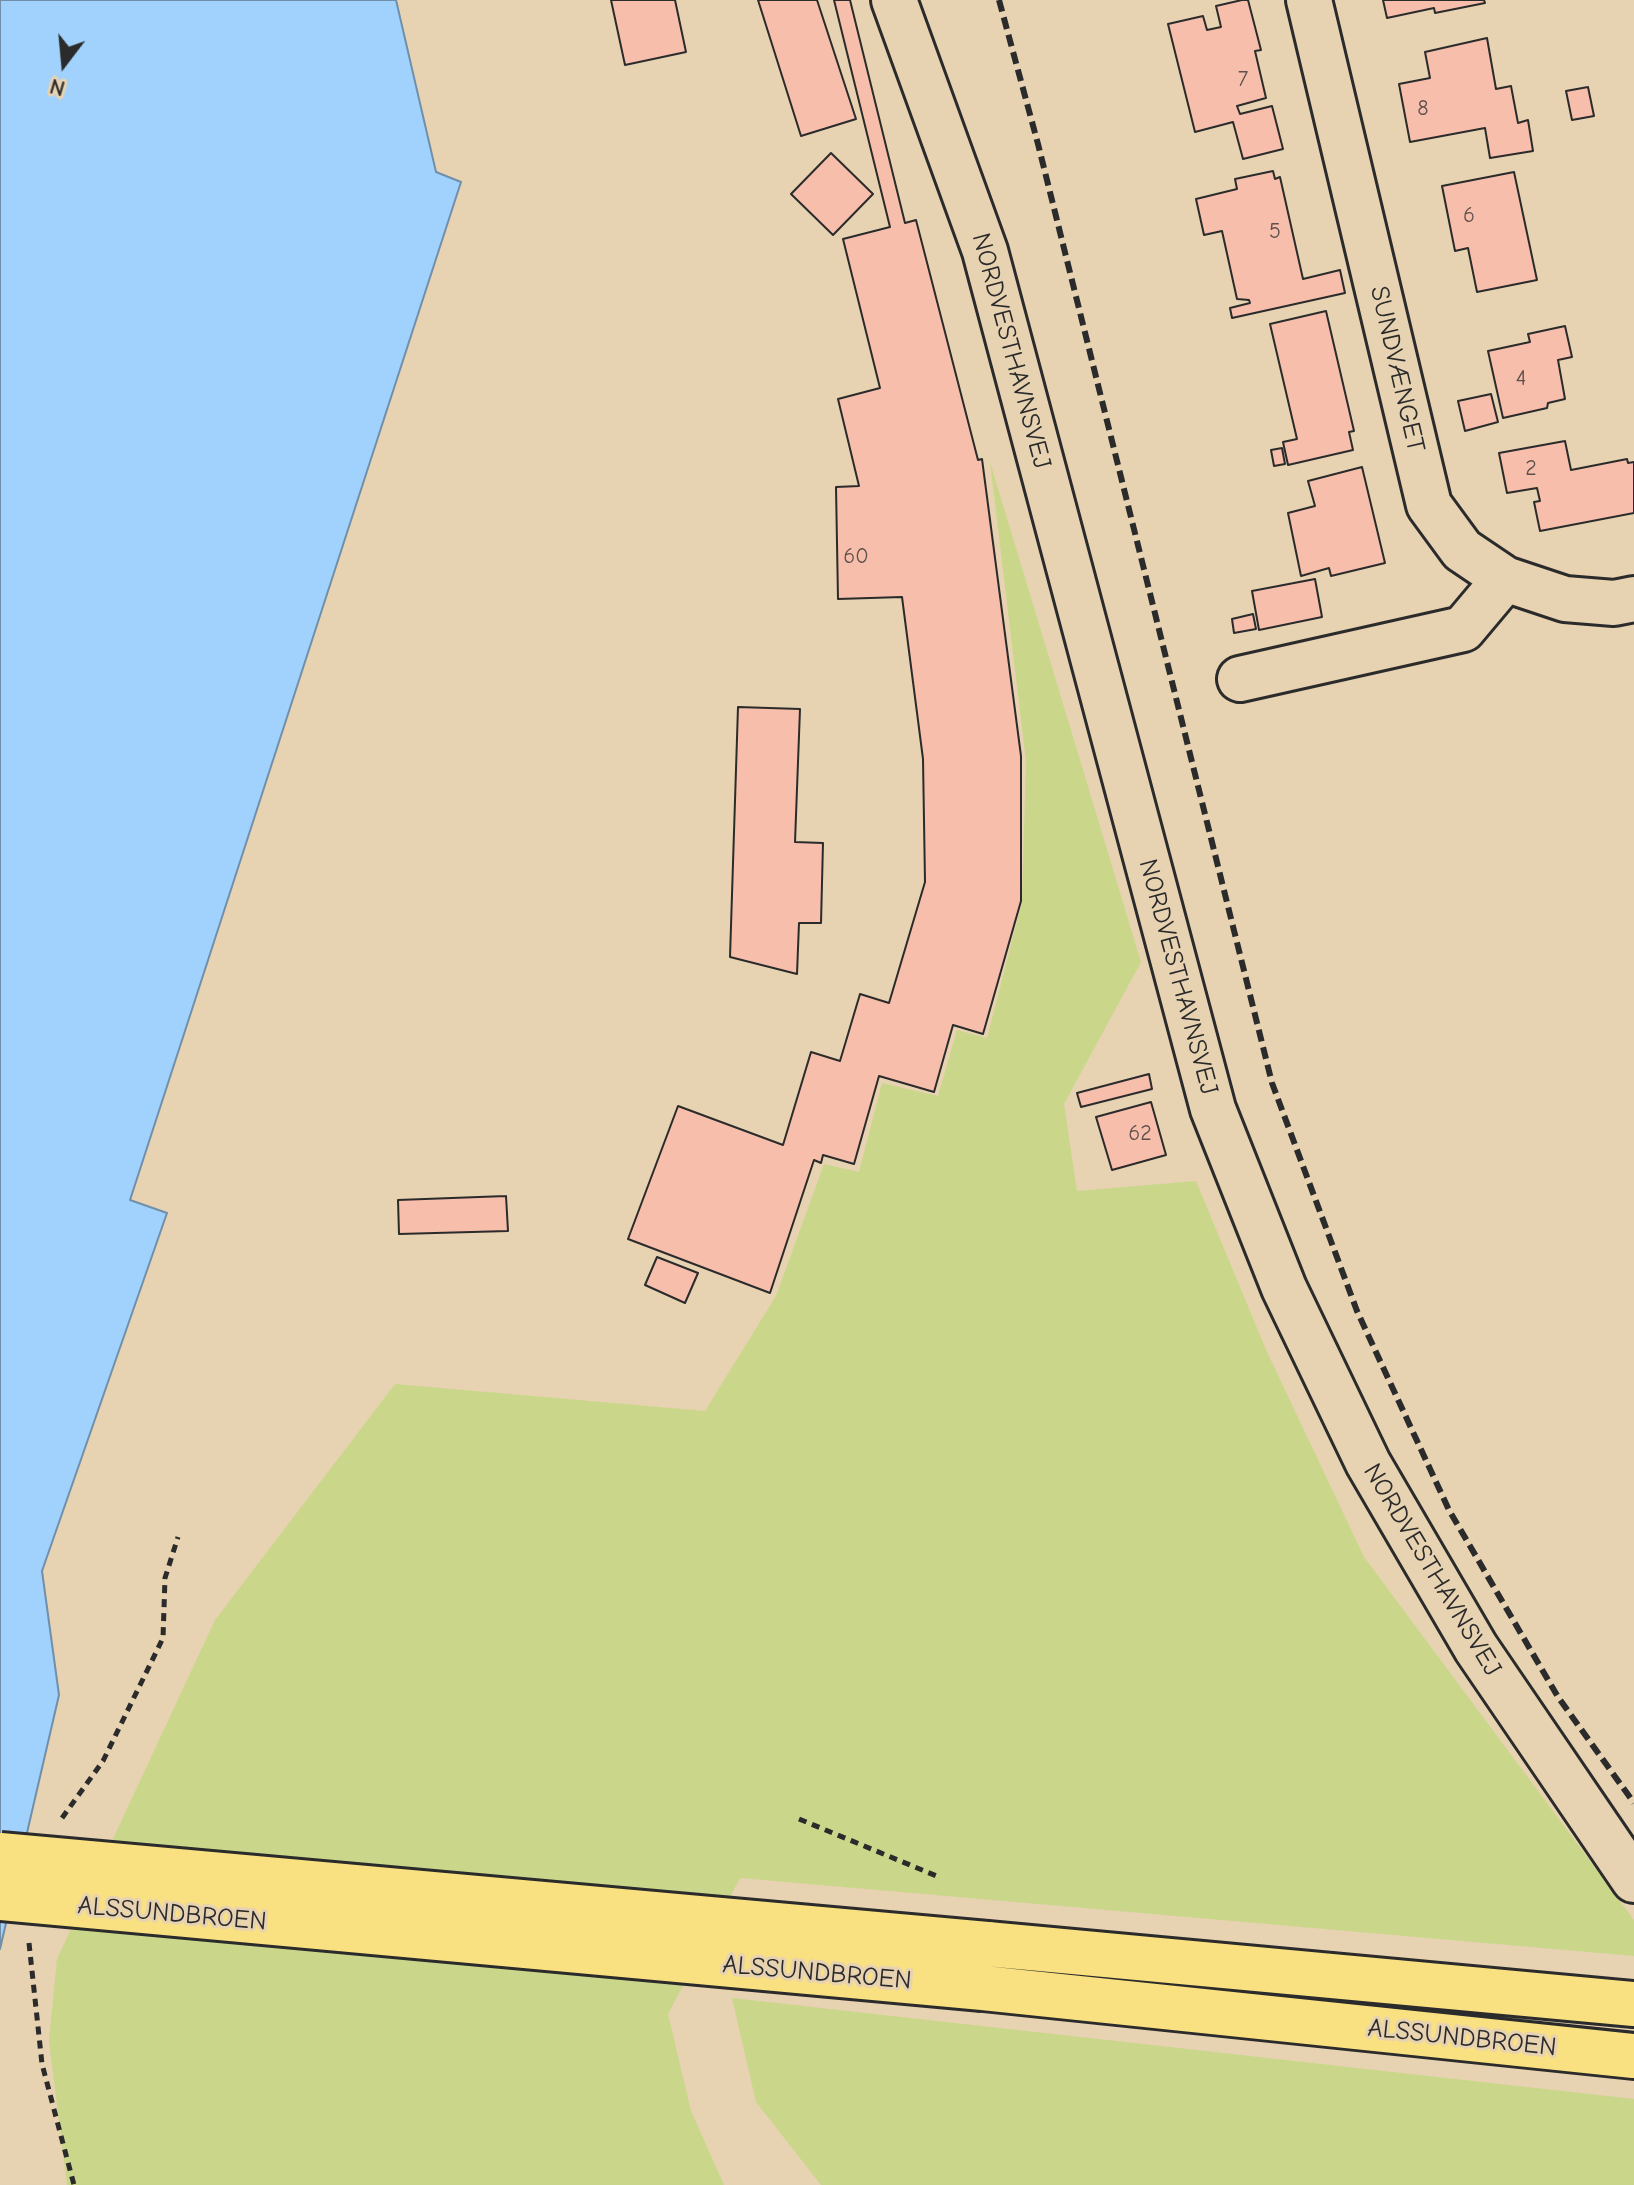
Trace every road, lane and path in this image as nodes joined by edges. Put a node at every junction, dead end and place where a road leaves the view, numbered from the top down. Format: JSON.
{"nodes":[{"id":1,"x":894,"y":0,"type":"edge"},
{"id":2,"x":1309,"y":0,"type":"edge"},
{"id":3,"x":1505,"y":579,"type":"junction"},
{"id":4,"x":1634,"y":599,"type":"edge"},
{"id":5,"x":1240,"y":679,"type":"dead end"},
{"id":6,"x":799,"y":1819,"type":"dead end"},
{"id":7,"x":0,"y":1855,"type":"edge"},
{"id":8,"x":939,"y":1877,"type":"dead end"},
{"id":9,"x":1634,"y":1880,"type":"edge"},
{"id":10,"x":0,"y":1898,"type":"edge"},
{"id":11,"x":1634,"y":2004,"type":"edge"},
{"id":12,"x":1634,"y":2056,"type":"edge"}],
"edges":[{"from":1,"to":9,"type":"street","name":"NORDVESTHAVNSVEJ"},
{"from":2,"to":3,"type":"street","name":"SUNDVÆNGET"},
{"from":3,"to":4,"type":"street","name":"SUNDVÆNGET"},
{"from":3,"to":5,"type":"street"},
{"from":6,"to":8,"type":"path"},
{"from":7,"to":11,"type":"highway","name":"ALSSUNDBROEN","bridge":true},
{"from":10,"to":12,"type":"highway","name":"ALSSUNDBROEN","bridge":true}]}
